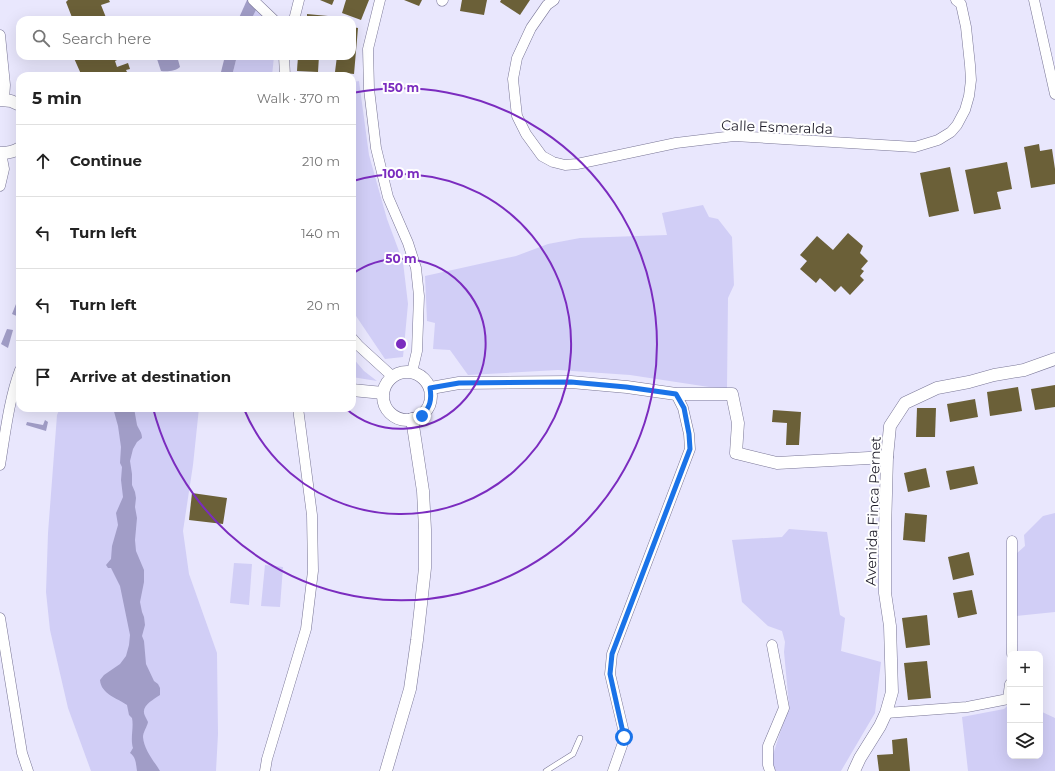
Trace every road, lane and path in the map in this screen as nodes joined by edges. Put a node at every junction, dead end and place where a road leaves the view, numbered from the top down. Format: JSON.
{"nodes":[{"id":1,"x":253,"y":0,"type":"edge"},
{"id":2,"x":299,"y":0,"type":"edge"},
{"id":3,"x":380,"y":0,"type":"edge"},
{"id":4,"x":554,"y":0,"type":"edge"},
{"id":5,"x":956,"y":0,"type":"edge"},
{"id":6,"x":1034,"y":0,"type":"edge"},
{"id":7,"x":270,"y":16,"type":"edge"},
{"id":8,"x":295,"y":16,"type":"edge"},
{"id":9,"x":0,"y":35,"type":"edge"},
{"id":10,"x":284,"y":60,"type":"edge"},
{"id":11,"x":285,"y":72,"type":"edge"},
{"id":12,"x":1055,"y":94,"type":"edge"},
{"id":13,"x":2,"y":100,"type":"edge"},
{"id":14,"x":16,"y":103,"type":"edge"},
{"id":15,"x":16,"y":150,"type":"edge"},
{"id":16,"x":0,"y":153,"type":"edge"},
{"id":17,"x":0,"y":186,"type":"edge"},
{"id":18,"x":356,"y":343,"type":"edge"},
{"id":19,"x":1055,"y":359,"type":"edge"},
{"id":20,"x":412,"y":372,"type":"junction"},
{"id":21,"x":393,"y":377,"type":"junction"},
{"id":22,"x":16,"y":380,"type":"edge"},
{"id":23,"x":430,"y":388,"type":"junction"},
{"id":24,"x":356,"y":390,"type":"edge"},
{"id":25,"x":383,"y":393,"type":"junction"},
{"id":26,"x":676,"y":394,"type":"junction"},
{"id":27,"x":299,"y":412,"type":"edge"},
{"id":28,"x":412,"y":419,"type":"junction"},
{"id":29,"x":887,"y":457,"type":"junction"},
{"id":30,"x":0,"y":465,"type":"edge"},
{"id":31,"x":1012,"y":541,"type":"dead end"},
{"id":32,"x":0,"y":618,"type":"edge"},
{"id":33,"x":772,"y":645,"type":"dead end"},
{"id":34,"x":1012,"y":651,"type":"edge"},
{"id":35,"x":1010,"y":687,"type":"edge"},
{"id":36,"x":886,"y":713,"type":"junction"},
{"id":37,"x":580,"y":738,"type":"dead end"},
{"id":38,"x":28,"y":771,"type":"edge"},
{"id":39,"x":265,"y":771,"type":"edge"},
{"id":40,"x":386,"y":771,"type":"edge"},
{"id":41,"x":546,"y":771,"type":"edge"},
{"id":42,"x":613,"y":771,"type":"edge"},
{"id":43,"x":770,"y":771,"type":"edge"},
{"id":44,"x":854,"y":771,"type":"edge"}],
"edges":[{"from":1,"to":7,"type":"street"},
{"from":2,"to":8,"type":"street"},
{"from":3,"to":20,"type":"street"},
{"from":4,"to":5,"type":"street","name":"Calle Esmeralda"},
{"from":6,"to":12,"type":"street"},
{"from":9,"to":13,"type":"street"},
{"from":10,"to":11,"type":"street"},
{"from":13,"to":14,"type":"street"},
{"from":15,"to":16,"type":"street"},
{"from":16,"to":17,"type":"street"},
{"from":18,"to":21,"type":"street"},
{"from":19,"to":29,"type":"street","name":"Avenida Finca Pernet"},
{"from":20,"to":21,"type":"street"},
{"from":20,"to":23,"type":"street"},
{"from":21,"to":25,"type":"street"},
{"from":22,"to":30,"type":"street"},
{"from":23,"to":26,"type":"street"},
{"from":23,"to":28,"type":"street"},
{"from":24,"to":25,"type":"street"},
{"from":25,"to":28,"type":"street"},
{"from":26,"to":29,"type":"street"},
{"from":26,"to":42,"type":"street"},
{"from":27,"to":39,"type":"street"},
{"from":28,"to":40,"type":"street"},
{"from":29,"to":36,"type":"street","name":"Avenida Finca Pernet"},
{"from":31,"to":34,"type":"street"},
{"from":32,"to":38,"type":"street"},
{"from":33,"to":43,"type":"street"},
{"from":35,"to":36,"type":"street"},
{"from":36,"to":44,"type":"street","name":"Avenida Finca Pernet"},
{"from":37,"to":41,"type":"lane"}]}
